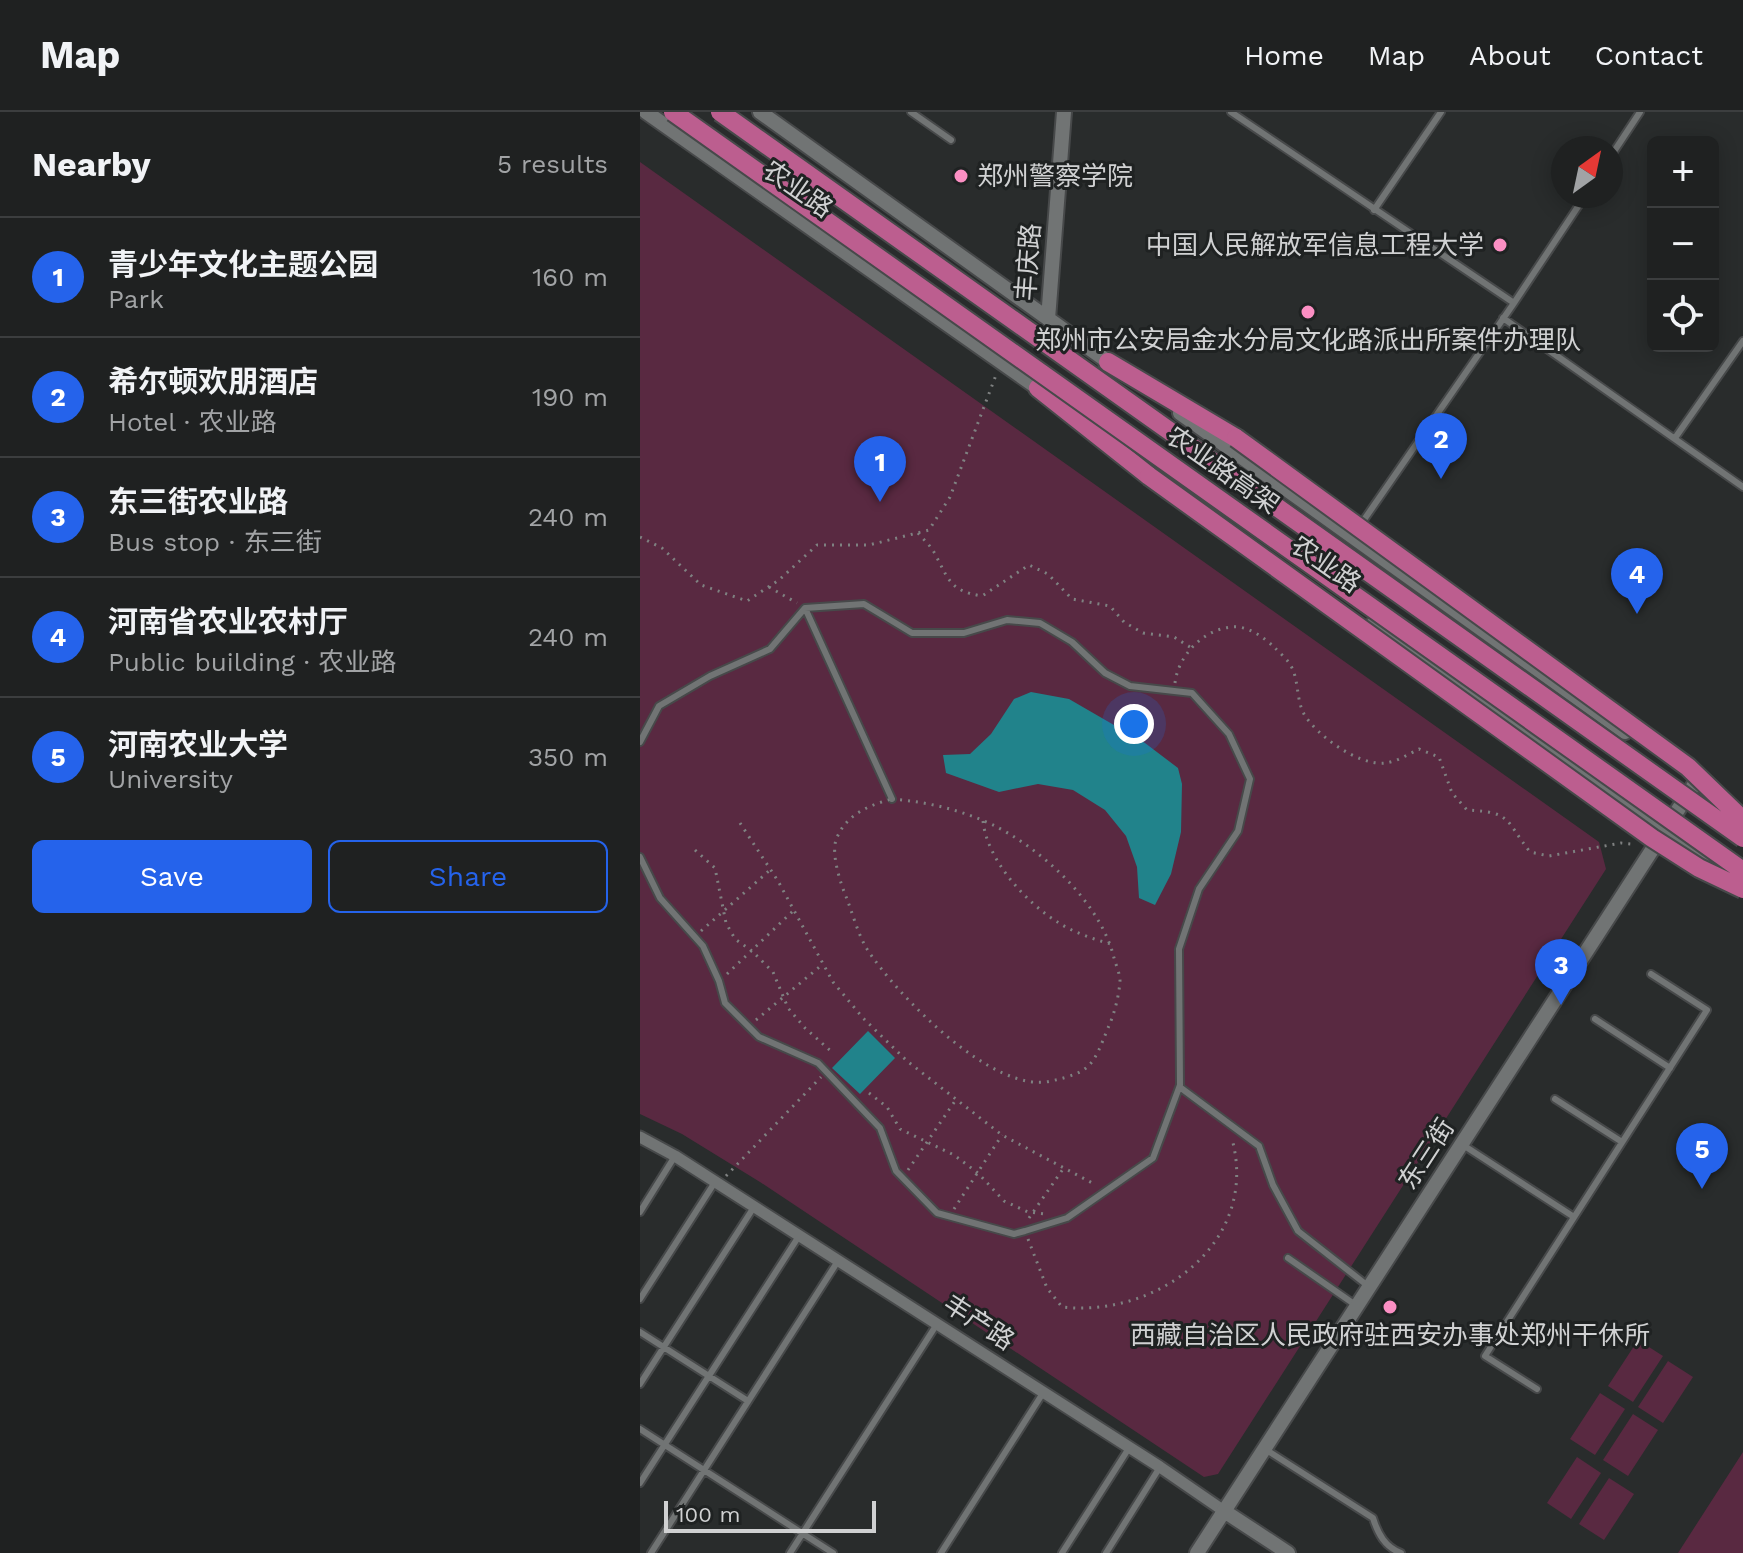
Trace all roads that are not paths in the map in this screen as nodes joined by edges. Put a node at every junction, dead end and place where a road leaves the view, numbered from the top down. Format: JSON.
{"nodes":[{"id":1,"x":646,"y":112,"type":"edge"},
{"id":2,"x":673,"y":112,"type":"edge"},
{"id":3,"x":720,"y":112,"type":"edge"},
{"id":4,"x":760,"y":112,"type":"edge"},
{"id":5,"x":911,"y":112,"type":"edge"},
{"id":6,"x":1064,"y":112,"type":"edge"},
{"id":7,"x":1231,"y":112,"type":"edge"},
{"id":8,"x":1441,"y":112,"type":"edge"},
{"id":9,"x":1640,"y":112,"type":"edge"},
{"id":10,"x":1623,"y":138,"type":"edge"},
{"id":11,"x":951,"y":140,"type":"dead end"},
{"id":12,"x":1577,"y":208,"type":"edge"},
{"id":13,"x":1374,"y":210,"type":"junction"},
{"id":14,"x":1514,"y":303,"type":"junction"},
{"id":15,"x":1503,"y":318,"type":"junction"},
{"id":16,"x":1048,"y":319,"type":"junction"},
{"id":17,"x":1743,"y":341,"type":"edge"},
{"id":18,"x":1108,"y":362,"type":"junction"},
{"id":19,"x":1038,"y":388,"type":"junction"},
{"id":20,"x":1675,"y":438,"type":"junction"},
{"id":21,"x":1743,"y":487,"type":"edge"},
{"id":22,"x":1352,"y":537,"type":"junction"},
{"id":23,"x":805,"y":608,"type":"junction"},
{"id":24,"x":640,"y":742,"type":"edge"},
{"id":25,"x":1696,"y":782,"type":"junction"},
{"id":26,"x":892,"y":799,"type":"road end"},
{"id":27,"x":1743,"y":817,"type":"edge"},
{"id":28,"x":1663,"y":832,"type":"junction"},
{"id":29,"x":1743,"y":838,"type":"edge"},
{"id":30,"x":640,"y":857,"type":"edge"},
{"id":31,"x":1743,"y":871,"type":"edge"},
{"id":32,"x":1743,"y":889,"type":"edge"},
{"id":33,"x":1651,"y":974,"type":"dead end"},
{"id":34,"x":1595,"y":1019,"type":"dead end"},
{"id":35,"x":1670,"y":1068,"type":"junction"},
{"id":36,"x":1181,"y":1088,"type":"dead end"},
{"id":37,"x":1555,"y":1099,"type":"dead end"},
{"id":38,"x":640,"y":1137,"type":"edge"},
{"id":39,"x":1622,"y":1142,"type":"junction"},
{"id":40,"x":1461,"y":1144,"type":"junction"},
{"id":41,"x":675,"y":1156,"type":"junction"},
{"id":42,"x":716,"y":1183,"type":"junction"},
{"id":43,"x":754,"y":1207,"type":"junction"},
{"id":44,"x":640,"y":1212,"type":"edge"},
{"id":45,"x":1574,"y":1217,"type":"junction"},
{"id":46,"x":799,"y":1236,"type":"junction"},
{"id":47,"x":1288,"y":1258,"type":"dead end"},
{"id":48,"x":838,"y":1261,"type":"junction"},
{"id":49,"x":1369,"y":1287,"type":"junction"},
{"id":50,"x":640,"y":1299,"type":"edge"},
{"id":51,"x":1357,"y":1306,"type":"junction"},
{"id":52,"x":937,"y":1324,"type":"junction"},
{"id":53,"x":640,"y":1332,"type":"edge"},
{"id":54,"x":664,"y":1347,"type":"junction"},
{"id":55,"x":709,"y":1376,"type":"junction"},
{"id":56,"x":640,"y":1384,"type":"edge"},
{"id":57,"x":1537,"y":1389,"type":"dead end"},
{"id":58,"x":1043,"y":1393,"type":"junction"},
{"id":59,"x":748,"y":1401,"type":"junction"},
{"id":60,"x":640,"y":1429,"type":"edge"},
{"id":61,"x":665,"y":1445,"type":"junction"},
{"id":62,"x":1129,"y":1447,"type":"junction"},
{"id":63,"x":1265,"y":1449,"type":"junction"},
{"id":64,"x":1160,"y":1467,"type":"junction"},
{"id":65,"x":704,"y":1470,"type":"junction"},
{"id":66,"x":640,"y":1483,"type":"edge"},
{"id":67,"x":1224,"y":1511,"type":"junction"},
{"id":68,"x":803,"y":1533,"type":"junction"},
{"id":69,"x":651,"y":1553,"type":"edge"},
{"id":70,"x":790,"y":1553,"type":"edge"},
{"id":71,"x":833,"y":1553,"type":"edge"},
{"id":72,"x":941,"y":1553,"type":"edge"},
{"id":73,"x":1062,"y":1553,"type":"edge"},
{"id":74,"x":1106,"y":1553,"type":"edge"},
{"id":75,"x":1197,"y":1553,"type":"edge"},
{"id":76,"x":1288,"y":1553,"type":"edge"},
{"id":77,"x":1401,"y":1553,"type":"edge"}],
"edges":[{"from":1,"to":19,"type":"street","name":"农业路"},
{"from":2,"to":31,"type":"highway","name":"农业路高架","bridge":true},
{"from":3,"to":29,"type":"highway","name":"农业路高架","bridge":true},
{"from":4,"to":16,"type":"street","name":"农业路"},
{"from":5,"to":11,"type":"lane"},
{"from":6,"to":16,"type":"street","name":"丰庆路"},
{"from":7,"to":13,"type":"lane"},
{"from":8,"to":13,"type":"lane"},
{"from":9,"to":10,"type":"lane"},
{"from":12,"to":14,"type":"lane"},
{"from":13,"to":14,"type":"lane"},
{"from":14,"to":15,"type":"lane"},
{"from":15,"to":20,"type":"lane"},
{"from":15,"to":22,"type":"lane"},
{"from":16,"to":18,"type":"street","name":"农业路"},
{"from":17,"to":20,"type":"lane"},
{"from":18,"to":22,"type":"street","name":"农业路"},
{"from":18,"to":27,"type":"highway","bridge":true},
{"from":19,"to":28,"type":"street","name":"农业路"},
{"from":19,"to":32,"type":"highway","bridge":true},
{"from":20,"to":21,"type":"lane"},
{"from":22,"to":25,"type":"street","name":"农业路"},
{"from":23,"to":24,"type":"lane"},
{"from":23,"to":26,"type":"lane"},
{"from":23,"to":30,"type":"lane"},
{"from":25,"to":27,"type":"street","name":"农业路"},
{"from":25,"to":28,"type":"street","name":"东三街"},
{"from":28,"to":32,"type":"street","name":"农业路"},
{"from":28,"to":40,"type":"street","name":"东三街"},
{"from":33,"to":35,"type":"lane"},
{"from":34,"to":35,"type":"lane"},
{"from":35,"to":39,"type":"lane"},
{"from":36,"to":49,"type":"lane"},
{"from":37,"to":39,"type":"lane"},
{"from":38,"to":41,"type":"street","name":"丰产路"},
{"from":39,"to":45,"type":"lane"},
{"from":40,"to":45,"type":"lane"},
{"from":40,"to":49,"type":"street","name":"东三街"},
{"from":41,"to":42,"type":"street","name":"丰产路"},
{"from":41,"to":44,"type":"lane"},
{"from":42,"to":43,"type":"street","name":"丰产路"},
{"from":42,"to":50,"type":"lane"},
{"from":43,"to":46,"type":"street","name":"丰产路"},
{"from":43,"to":54,"type":"lane"},
{"from":45,"to":57,"type":"lane"},
{"from":46,"to":48,"type":"street","name":"丰产路"},
{"from":46,"to":55,"type":"lane"},
{"from":47,"to":51,"type":"lane"},
{"from":48,"to":52,"type":"street","name":"丰产路"},
{"from":48,"to":59,"type":"lane"},
{"from":49,"to":51,"type":"street","name":"东三街"},
{"from":51,"to":63,"type":"street","name":"东三街"},
{"from":52,"to":58,"type":"street","name":"丰产路"},
{"from":52,"to":68,"type":"lane"},
{"from":53,"to":54,"type":"lane"},
{"from":54,"to":55,"type":"lane"},
{"from":54,"to":56,"type":"lane"},
{"from":55,"to":59,"type":"lane"},
{"from":55,"to":61,"type":"lane"},
{"from":58,"to":62,"type":"street","name":"丰产路"},
{"from":58,"to":72,"type":"lane"},
{"from":59,"to":65,"type":"lane"},
{"from":60,"to":61,"type":"lane"},
{"from":61,"to":65,"type":"lane"},
{"from":61,"to":66,"type":"lane"},
{"from":62,"to":64,"type":"street","name":"丰产路"},
{"from":62,"to":73,"type":"lane"},
{"from":63,"to":67,"type":"street","name":"东三街"},
{"from":63,"to":77,"type":"lane"},
{"from":64,"to":67,"type":"street","name":"丰产路"},
{"from":64,"to":74,"type":"lane"},
{"from":65,"to":68,"type":"lane"},
{"from":65,"to":69,"type":"lane"},
{"from":67,"to":75,"type":"street","name":"东三街"},
{"from":67,"to":76,"type":"street","name":"丰产路"},
{"from":68,"to":70,"type":"lane"},
{"from":68,"to":71,"type":"lane"}]}
